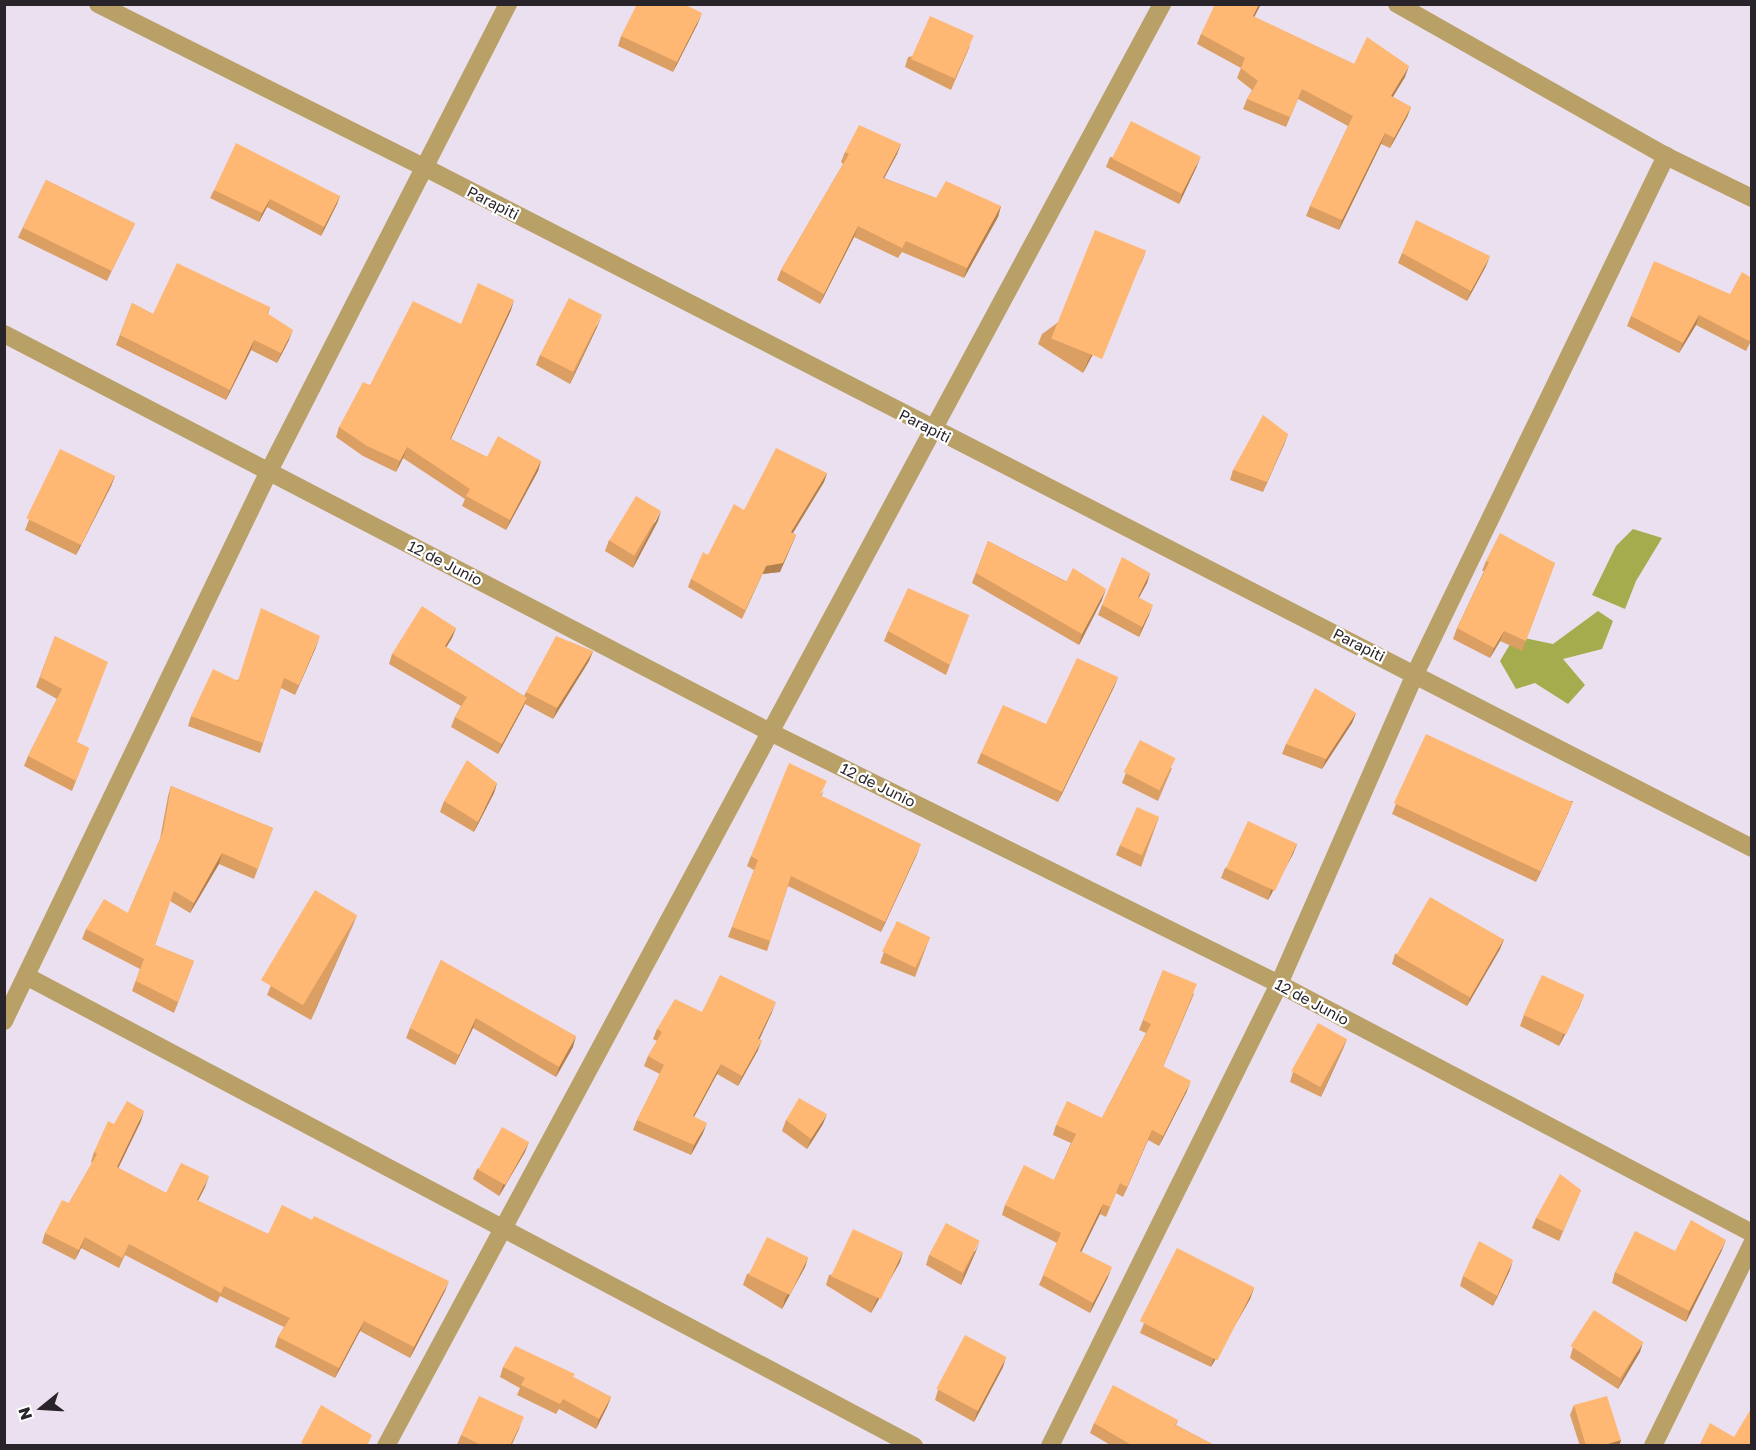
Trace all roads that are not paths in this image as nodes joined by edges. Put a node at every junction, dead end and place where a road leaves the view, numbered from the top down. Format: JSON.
{"nodes":[{"id":1,"x":98,"y":4,"type":"edge"},
{"id":2,"x":508,"y":4,"type":"edge"},
{"id":3,"x":1161,"y":4,"type":"edge"},
{"id":4,"x":1397,"y":4,"type":"edge"},
{"id":5,"x":1429,"y":12,"type":"edge"},
{"id":6,"x":1666,"y":156,"type":"junction"},
{"id":7,"x":423,"y":167,"type":"junction"},
{"id":8,"x":1752,"y":198,"type":"edge"},
{"id":9,"x":4,"y":334,"type":"edge"},
{"id":10,"x":932,"y":430,"type":"junction"},
{"id":11,"x":268,"y":471,"type":"junction"},
{"id":12,"x":1415,"y":674,"type":"junction"},
{"id":13,"x":768,"y":730,"type":"junction"},
{"id":14,"x":1752,"y":848,"type":"edge"},
{"id":15,"x":26,"y":976,"type":"junction"},
{"id":16,"x":1279,"y":984,"type":"junction"},
{"id":17,"x":4,"y":1021,"type":"edge"},
{"id":18,"x":503,"y":1228,"type":"junction"},
{"id":19,"x":1752,"y":1233,"type":"edge"},
{"id":20,"x":1752,"y":1244,"type":"edge"},
{"id":21,"x":386,"y":1446,"type":"edge"},
{"id":22,"x":914,"y":1446,"type":"edge"},
{"id":23,"x":1050,"y":1446,"type":"edge"},
{"id":24,"x":1653,"y":1446,"type":"edge"}],
"edges":[{"from":1,"to":7,"type":"street","name":"Parapiti"},
{"from":2,"to":7,"type":"street"},
{"from":3,"to":10,"type":"street"},
{"from":4,"to":5,"type":"street"},
{"from":5,"to":6,"type":"street"},
{"from":6,"to":8,"type":"street"},
{"from":6,"to":12,"type":"street"},
{"from":7,"to":10,"type":"street","name":"Parapiti"},
{"from":7,"to":11,"type":"street"},
{"from":9,"to":11,"type":"street","name":"12 de Junio"},
{"from":10,"to":12,"type":"street","name":"Parapiti"},
{"from":10,"to":13,"type":"street"},
{"from":11,"to":13,"type":"street","name":"12 de Junio"},
{"from":11,"to":15,"type":"street"},
{"from":12,"to":14,"type":"street","name":"Parapiti"},
{"from":12,"to":16,"type":"street"},
{"from":13,"to":16,"type":"street","name":"12 de Junio"},
{"from":13,"to":18,"type":"street"},
{"from":15,"to":17,"type":"street"},
{"from":15,"to":18,"type":"street"},
{"from":16,"to":19,"type":"street","name":"12 de Junio"},
{"from":16,"to":23,"type":"street"},
{"from":18,"to":21,"type":"street"},
{"from":18,"to":22,"type":"street"},
{"from":20,"to":24,"type":"street"}]}
